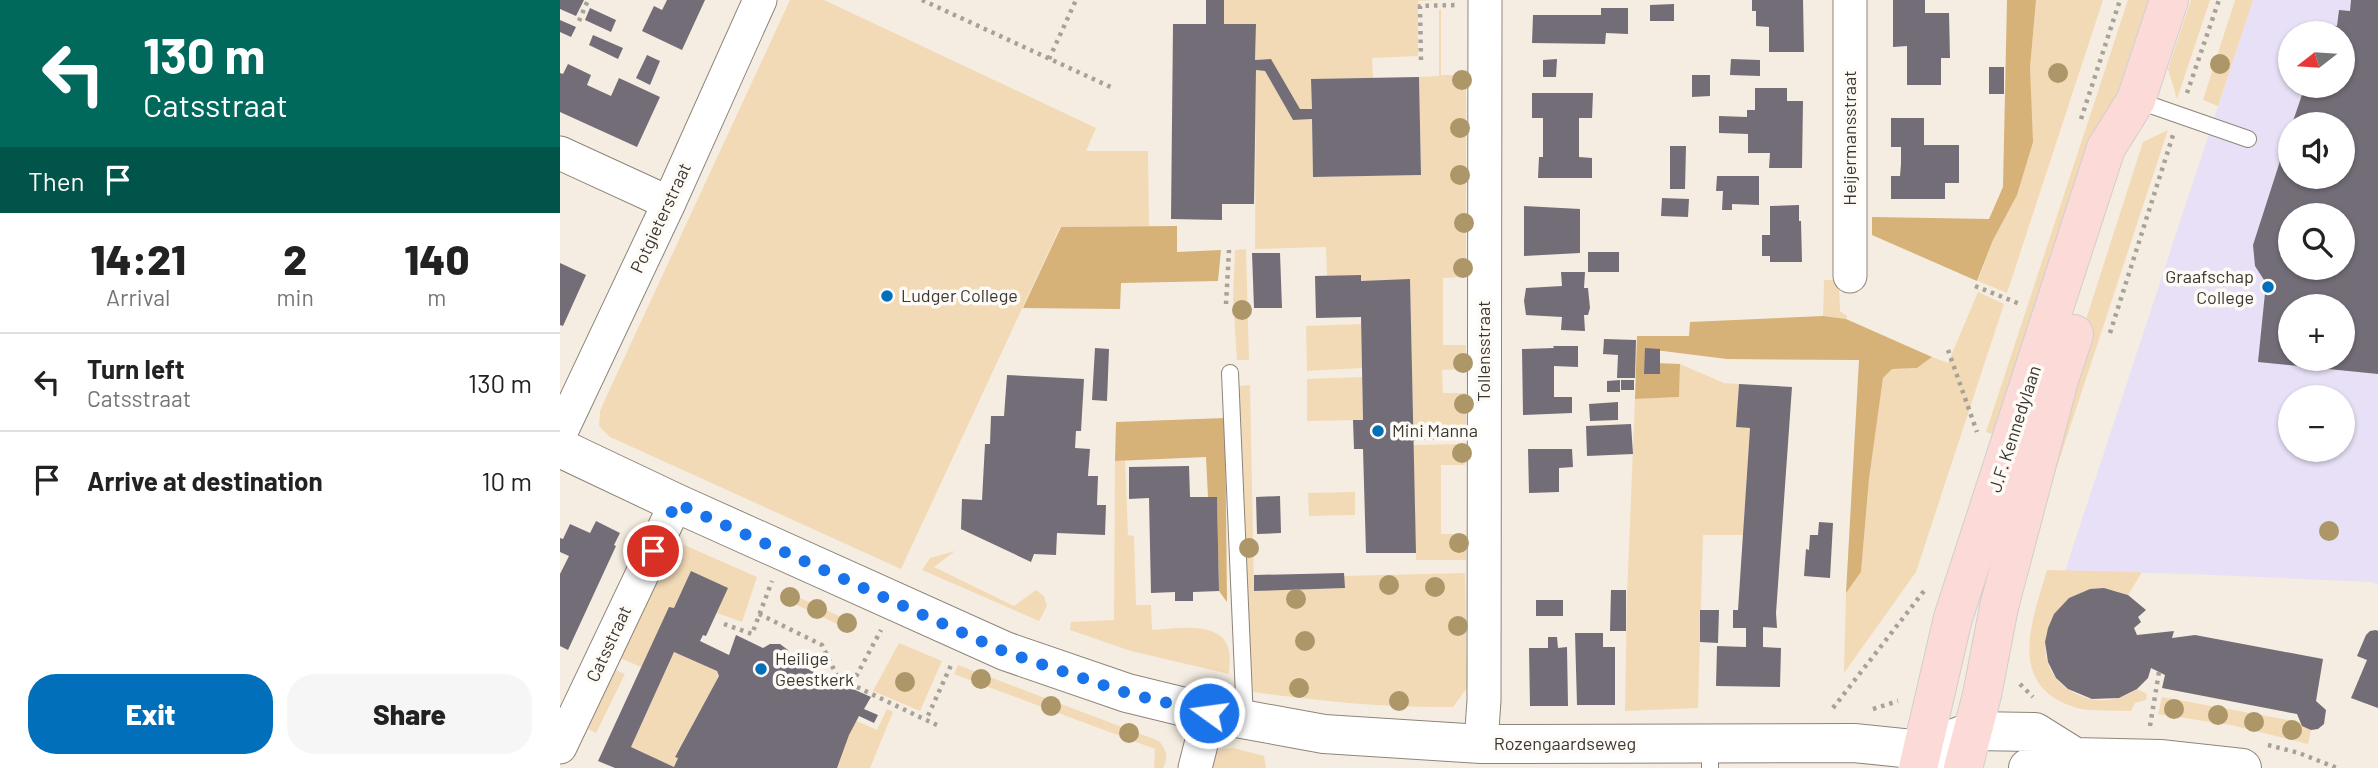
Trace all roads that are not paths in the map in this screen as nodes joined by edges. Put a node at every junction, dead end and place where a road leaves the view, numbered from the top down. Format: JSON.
{"nodes":[{"id":1,"x":760,"y":0,"type":"edge"},
{"id":2,"x":1850,"y":0,"type":"edge"},
{"id":3,"x":2169,"y":0,"type":"edge"},
{"id":4,"x":1485,"y":2,"type":"edge"},
{"id":5,"x":2136,"y":100,"type":"junction"},
{"id":6,"x":2248,"y":139,"type":"dead end"},
{"id":7,"x":560,"y":153,"type":"edge"},
{"id":8,"x":669,"y":203,"type":"junction"},
{"id":9,"x":1850,"y":276,"type":"dead end"},
{"id":10,"x":1230,"y":373,"type":"dead end"},
{"id":11,"x":560,"y":434,"type":"edge"},
{"id":12,"x":560,"y":448,"type":"edge"},
{"id":13,"x":676,"y":503,"type":"junction"},
{"id":14,"x":1227,"y":717,"type":"junction"},
{"id":15,"x":1973,"y":732,"type":"junction"},
{"id":16,"x":1481,"y":744,"type":"junction"},
{"id":17,"x":560,"y":747,"type":"edge"},
{"id":18,"x":1710,"y":755,"type":"edge"},
{"id":19,"x":2076,"y":757,"type":"junction"},
{"id":20,"x":1920,"y":759,"type":"edge"},
{"id":21,"x":1195,"y":768,"type":"edge"},
{"id":22,"x":1961,"y":768,"type":"edge"},
{"id":23,"x":2028,"y":768,"type":"edge"},
{"id":24,"x":2242,"y":768,"type":"edge"}],
"edges":[{"from":1,"to":8,"type":"street","name":"Potgieterstraat"},
{"from":2,"to":9,"type":"street","name":"Heijermansstraat"},
{"from":3,"to":5,"type":"main road","name":"J.F. Kennedylaan"},
{"from":4,"to":16,"type":"street","name":"Tollensstraat"},
{"from":5,"to":6,"type":"lane"},
{"from":5,"to":15,"type":"main road","name":"J.F. Kennedylaan"},
{"from":5,"to":20,"type":"main road","name":"J.F. Kennedylaan"},
{"from":7,"to":8,"type":"street"},
{"from":8,"to":11,"type":"street","name":"Potgieterstraat"},
{"from":10,"to":14,"type":"lane"},
{"from":12,"to":13,"type":"street","name":"Rozengaardseweg"},
{"from":13,"to":14,"type":"street","name":"Rozengaardseweg"},
{"from":13,"to":17,"type":"street","name":"Catsstraat"},
{"from":14,"to":16,"type":"street","name":"Rozengaardseweg"},
{"from":14,"to":21,"type":"street"},
{"from":15,"to":19,"type":"street","name":"Rozengaardseweg"},
{"from":15,"to":20,"type":"street","name":"Rozengaardseweg"},
{"from":15,"to":22,"type":"main road","name":"J.F. Kennedylaan"},
{"from":16,"to":18,"type":"street","name":"Rozengaardseweg"},
{"from":18,"to":20,"type":"street","name":"Rozengaardseweg"},
{"from":19,"to":23,"type":"street"},
{"from":19,"to":24,"type":"street"},
{"from":20,"to":22,"type":"street","name":"Rozengaardseweg"}]}
